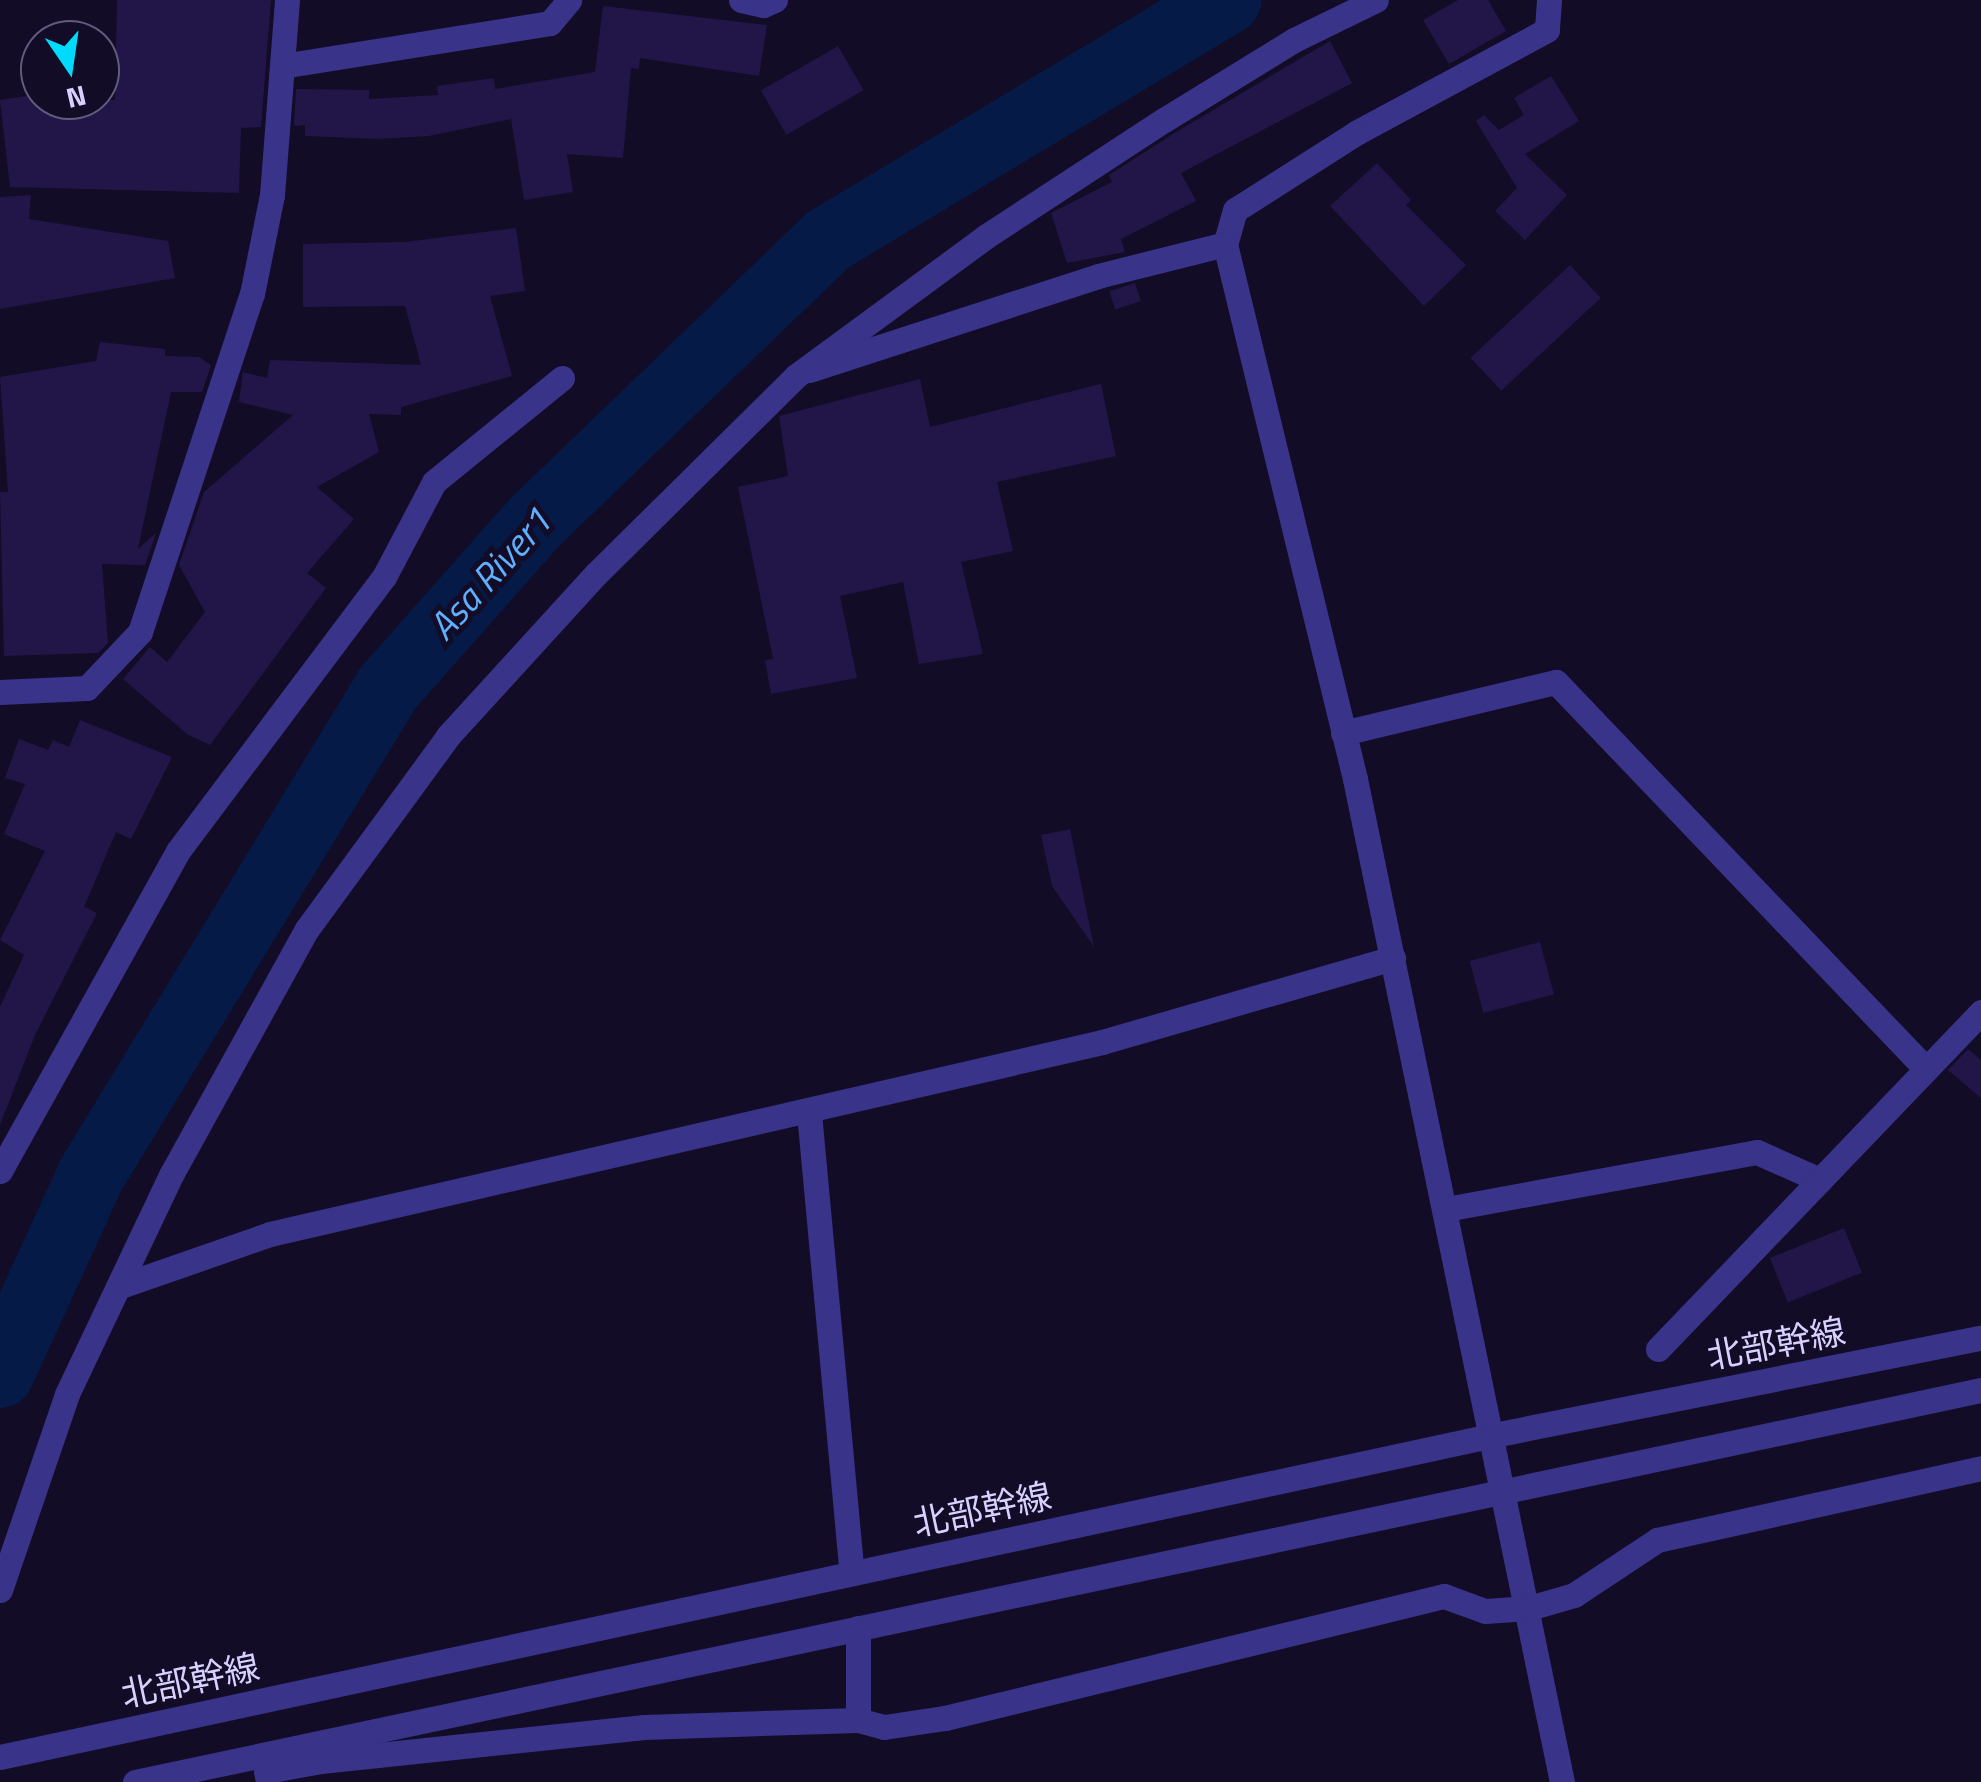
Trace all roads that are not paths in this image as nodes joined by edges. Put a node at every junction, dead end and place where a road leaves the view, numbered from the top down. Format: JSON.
{"nodes":[{"id":1,"x":287,"y":0,"type":"edge"},
{"id":2,"x":570,"y":0,"type":"edge"},
{"id":3,"x":741,"y":0,"type":"edge"},
{"id":4,"x":775,"y":0,"type":"edge"},
{"id":5,"x":1376,"y":0,"type":"edge"},
{"id":6,"x":1549,"y":0,"type":"edge"},
{"id":7,"x":282,"y":66,"type":"junction"},
{"id":8,"x":1225,"y":244,"type":"junction"},
{"id":9,"x":801,"y":372,"type":"junction"},
{"id":10,"x":562,"y":378,"type":"dead end"},
{"id":11,"x":0,"y":692,"type":"edge"},
{"id":12,"x":1344,"y":733,"type":"junction"},
{"id":13,"x":1394,"y":958,"type":"junction"},
{"id":14,"x":1981,"y":1012,"type":"edge"},
{"id":15,"x":1926,"y":1070,"type":"junction"},
{"id":16,"x":809,"y":1113,"type":"junction"},
{"id":17,"x":0,"y":1170,"type":"edge"},
{"id":18,"x":1820,"y":1180,"type":"junction"},
{"id":19,"x":1446,"y":1208,"type":"junction"},
{"id":20,"x":118,"y":1286,"type":"junction"},
{"id":21,"x":1981,"y":1338,"type":"edge"},
{"id":22,"x":1658,"y":1349,"type":"dead end"},
{"id":23,"x":1981,"y":1390,"type":"edge"},
{"id":24,"x":1494,"y":1435,"type":"junction"},
{"id":25,"x":1981,"y":1468,"type":"edge"},
{"id":26,"x":1502,"y":1489,"type":"junction"},
{"id":27,"x":852,"y":1573,"type":"junction"},
{"id":28,"x":0,"y":1590,"type":"edge"},
{"id":29,"x":1530,"y":1608,"type":"junction"},
{"id":30,"x":858,"y":1628,"type":"junction"},
{"id":31,"x":858,"y":1720,"type":"junction"},
{"id":32,"x":0,"y":1756,"type":"edge"},
{"id":33,"x":135,"y":1782,"type":"edge"},
{"id":34,"x":268,"y":1782,"type":"edge"},
{"id":35,"x":1562,"y":1782,"type":"edge"}],
"edges":[{"from":1,"to":7,"type":"street"},
{"from":2,"to":7,"type":"street"},
{"from":3,"to":4,"type":"street"},
{"from":5,"to":9,"type":"street"},
{"from":6,"to":8,"type":"street"},
{"from":7,"to":11,"type":"street"},
{"from":8,"to":9,"type":"street"},
{"from":8,"to":12,"type":"street"},
{"from":9,"to":20,"type":"street"},
{"from":10,"to":17,"type":"street"},
{"from":12,"to":13,"type":"street"},
{"from":12,"to":15,"type":"street"},
{"from":13,"to":16,"type":"street"},
{"from":13,"to":19,"type":"street"},
{"from":14,"to":15,"type":"street"},
{"from":15,"to":18,"type":"street"},
{"from":16,"to":20,"type":"street"},
{"from":16,"to":27,"type":"street"},
{"from":18,"to":19,"type":"street"},
{"from":18,"to":22,"type":"street"},
{"from":19,"to":24,"type":"street"},
{"from":20,"to":28,"type":"street"},
{"from":21,"to":24,"type":"street","name":"北部幹線"},
{"from":23,"to":26,"type":"street"},
{"from":24,"to":26,"type":"street"},
{"from":24,"to":27,"type":"street","name":"北部幹線"},
{"from":25,"to":29,"type":"street"},
{"from":26,"to":29,"type":"street"},
{"from":26,"to":30,"type":"street"},
{"from":27,"to":32,"type":"street","name":"北部幹線"},
{"from":29,"to":31,"type":"street"},
{"from":29,"to":35,"type":"street"},
{"from":30,"to":31,"type":"street"},
{"from":30,"to":33,"type":"street"},
{"from":31,"to":34,"type":"street"}]}
